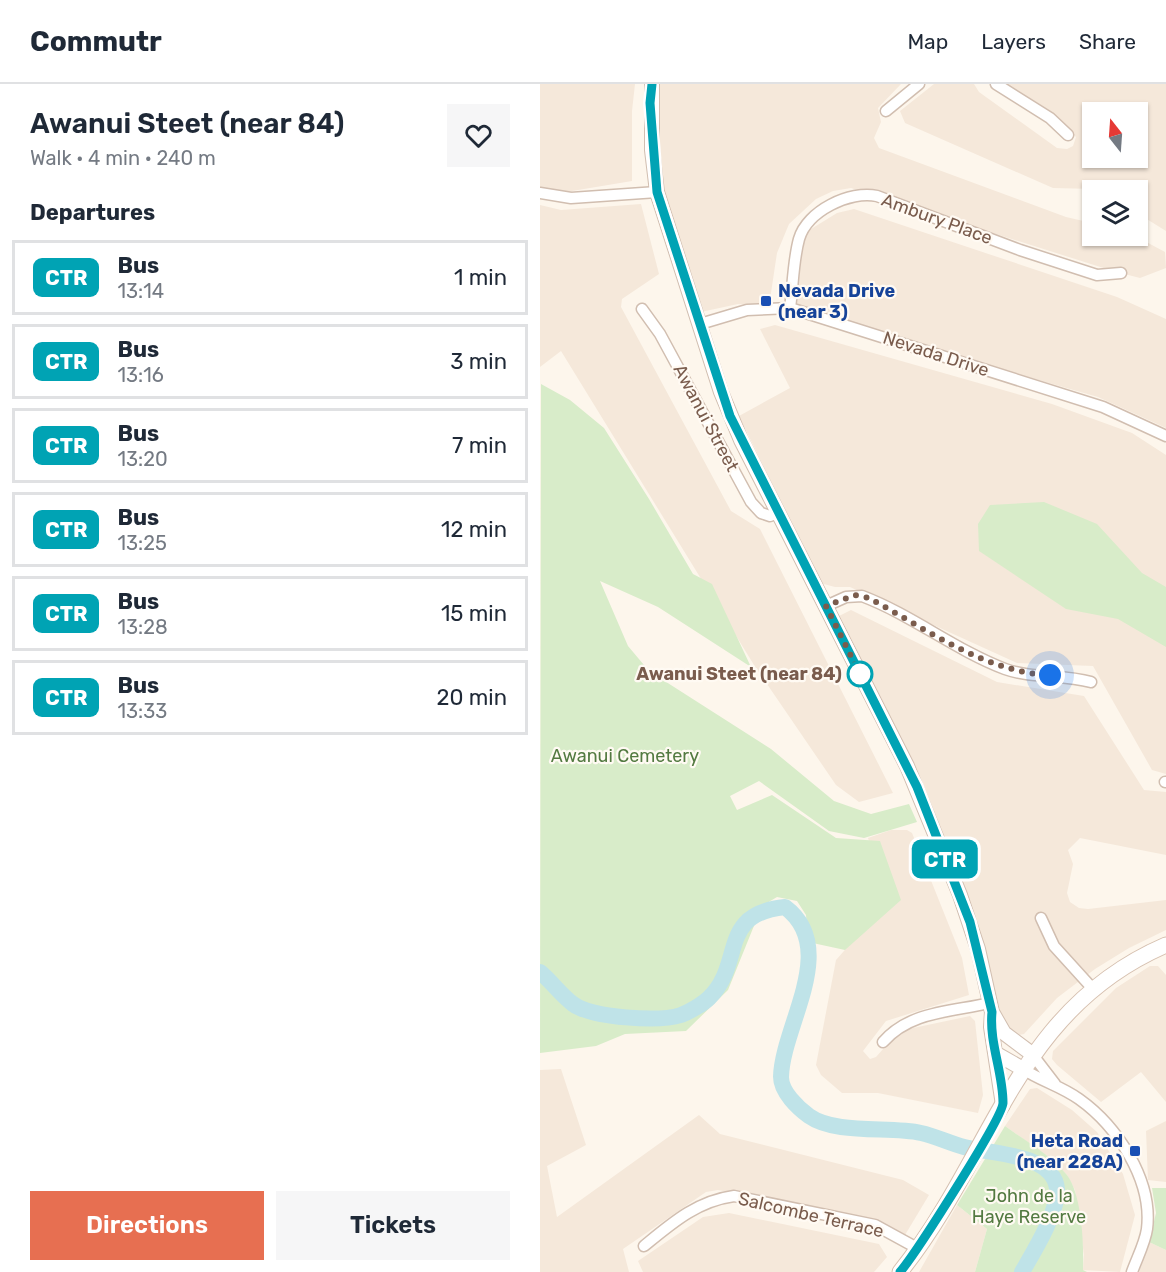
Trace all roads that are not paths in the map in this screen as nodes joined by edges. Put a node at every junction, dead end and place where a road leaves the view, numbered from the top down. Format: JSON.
{"nodes":[{"id":1,"x":652,"y":84,"type":"edge"},
{"id":2,"x":919,"y":84,"type":"edge"},
{"id":3,"x":996,"y":84,"type":"edge"},
{"id":4,"x":886,"y":111,"type":"dead end"},
{"id":5,"x":1068,"y":135,"type":"dead end"},
{"id":6,"x":657,"y":192,"type":"junction"},
{"id":7,"x":540,"y":193,"type":"edge"},
{"id":8,"x":1121,"y":273,"type":"dead end"},
{"id":9,"x":790,"y":308,"type":"junction"},
{"id":10,"x":642,"y":309,"type":"dead end"},
{"id":11,"x":700,"y":324,"type":"junction"},
{"id":12,"x":1166,"y":436,"type":"edge"},
{"id":13,"x":778,"y":513,"type":"junction"},
{"id":14,"x":826,"y":606,"type":"junction"},
{"id":15,"x":1091,"y":682,"type":"dead end"},
{"id":16,"x":1041,"y":918,"type":"dead end"},
{"id":17,"x":1165,"y":949,"type":"edge"},
{"id":18,"x":1093,"y":989,"type":"junction"},
{"id":19,"x":991,"y":1007,"type":"junction"},
{"id":20,"x":883,"y":1042,"type":"dead end"},
{"id":21,"x":995,"y":1053,"type":"junction"},
{"id":22,"x":1032,"y":1054,"type":"junction"},
{"id":23,"x":1023,"y":1069,"type":"junction"},
{"id":24,"x":1055,"y":1084,"type":"junction"},
{"id":25,"x":1003,"y":1105,"type":"junction"},
{"id":26,"x":644,"y":1246,"type":"dead end"},
{"id":27,"x":918,"y":1248,"type":"junction"},
{"id":28,"x":900,"y":1272,"type":"edge"},
{"id":29,"x":1132,"y":1272,"type":"edge"}],
"edges":[{"from":1,"to":6,"type":"street","name":"Awanui Street"},
{"from":2,"to":4,"type":"street"},
{"from":3,"to":5,"type":"street"},
{"from":6,"to":7,"type":"street"},
{"from":6,"to":11,"type":"street","name":"Awanui Street"},
{"from":8,"to":9,"type":"street","name":"Ambury Place"},
{"from":9,"to":11,"type":"street","name":"Nevada Drive"},
{"from":9,"to":12,"type":"street","name":"Nevada Drive"},
{"from":10,"to":13,"type":"street","name":"Awanui Street"},
{"from":11,"to":13,"type":"street","name":"Awanui Street"},
{"from":13,"to":14,"type":"street","name":"Awanui Street"},
{"from":14,"to":15,"type":"street"},
{"from":14,"to":19,"type":"street","name":"Awanui Street"},
{"from":16,"to":18,"type":"street"},
{"from":17,"to":18,"type":"main road"},
{"from":18,"to":22,"type":"main road"},
{"from":19,"to":20,"type":"street"},
{"from":19,"to":21,"type":"street","name":"Awanui Street"},
{"from":19,"to":22,"type":"street","name":"Awanui Street"},
{"from":21,"to":23,"type":"street"},
{"from":21,"to":25,"type":"street","name":"Awanui Street"},
{"from":22,"to":23,"type":"main road"},
{"from":22,"to":24,"type":"street"},
{"from":23,"to":24,"type":"street"},
{"from":23,"to":25,"type":"main road"},
{"from":24,"to":29,"type":"street"},
{"from":25,"to":27,"type":"main road"},
{"from":26,"to":27,"type":"street","name":"Salcombe Terrace"},
{"from":27,"to":28,"type":"main road"}]}
